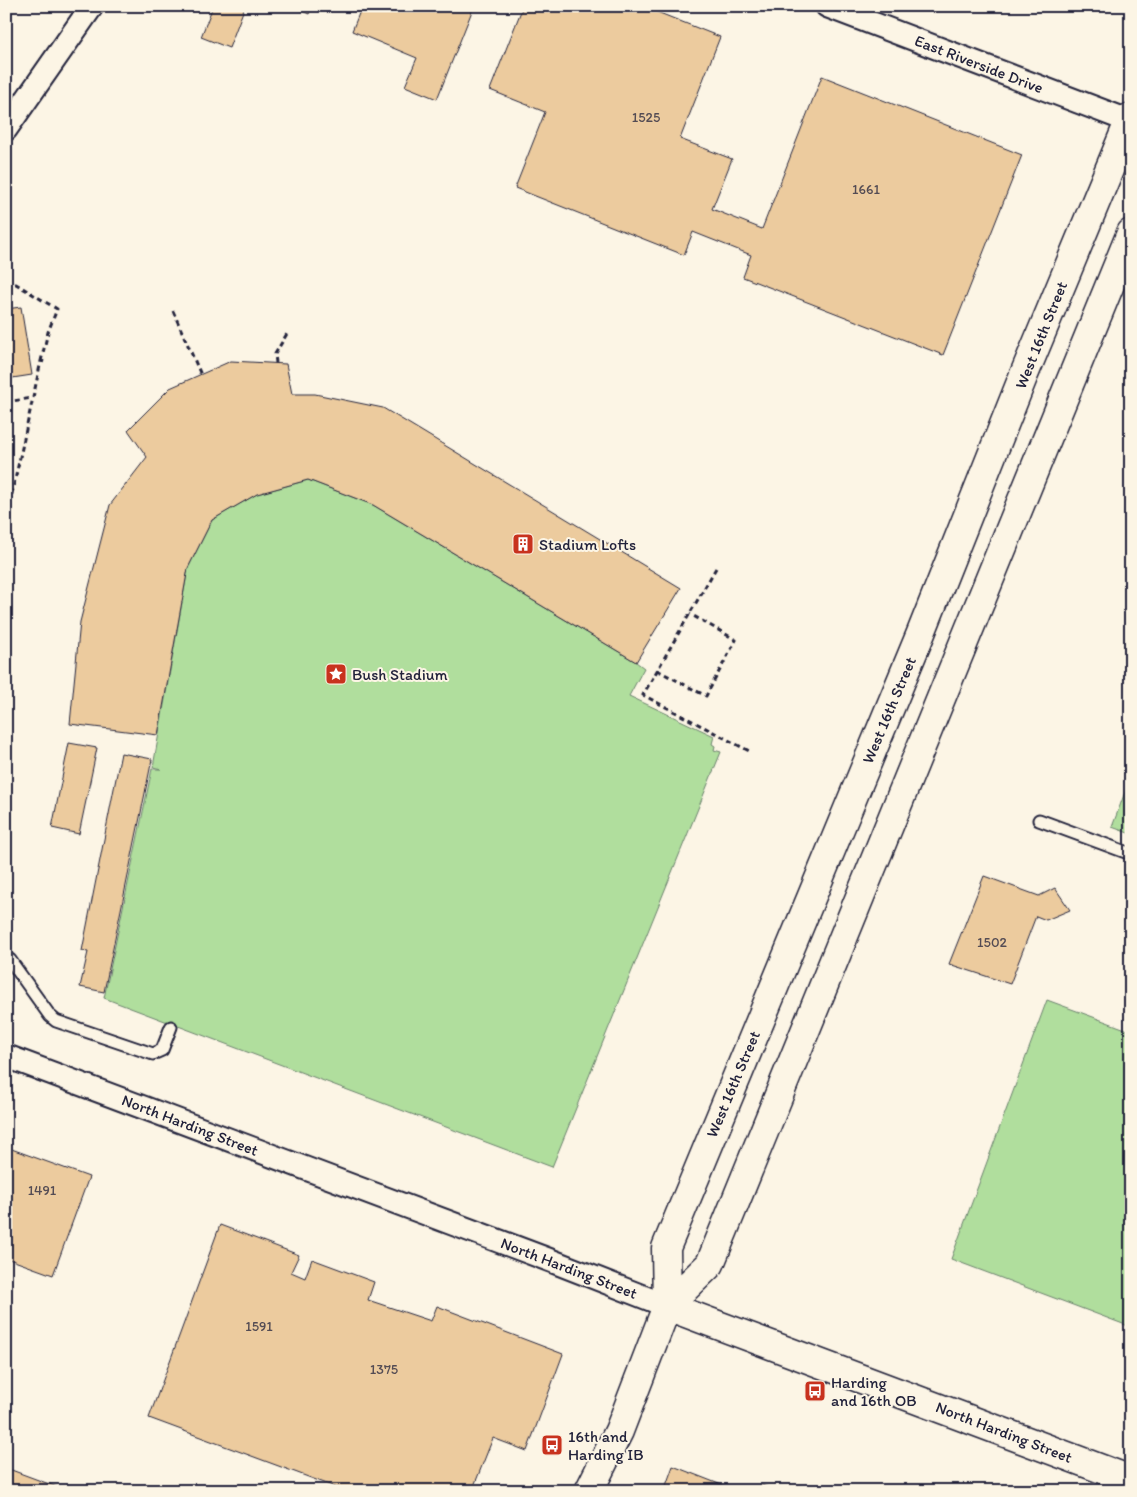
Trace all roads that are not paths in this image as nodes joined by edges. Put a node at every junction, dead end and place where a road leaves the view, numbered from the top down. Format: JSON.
{"nodes":[{"id":1,"x":92,"y":6,"type":"edge"},
{"id":2,"x":828,"y":6,"type":"edge"},
{"id":3,"x":1130,"y":120,"type":"edge"},
{"id":4,"x":6,"y":129,"type":"edge"},
{"id":5,"x":1131,"y":233,"type":"edge"},
{"id":6,"x":1039,"y":820,"type":"dead end"},
{"id":7,"x":1131,"y":854,"type":"edge"},
{"id":8,"x":6,"y":959,"type":"edge"},
{"id":9,"x":171,"y":1027,"type":"dead end"},
{"id":10,"x":6,"y":1056,"type":"edge"},
{"id":11,"x":667,"y":1306,"type":"junction"},
{"id":12,"x":1131,"y":1480,"type":"edge"},
{"id":13,"x":589,"y":1491,"type":"edge"}],
"edges":[{"from":1,"to":4,"type":"street"},
{"from":2,"to":3,"type":"street","name":"East Riverside Drive"},
{"from":3,"to":11,"type":"main road","name":"West 16th Street"},
{"from":5,"to":11,"type":"main road","name":"West 16th Street"},
{"from":6,"to":7,"type":"lane"},
{"from":8,"to":9,"type":"lane"},
{"from":10,"to":11,"type":"street","name":"North Harding Street"},
{"from":11,"to":12,"type":"main road","name":"North Harding Street"},
{"from":11,"to":13,"type":"main road","name":"West 16th Street"}]}
